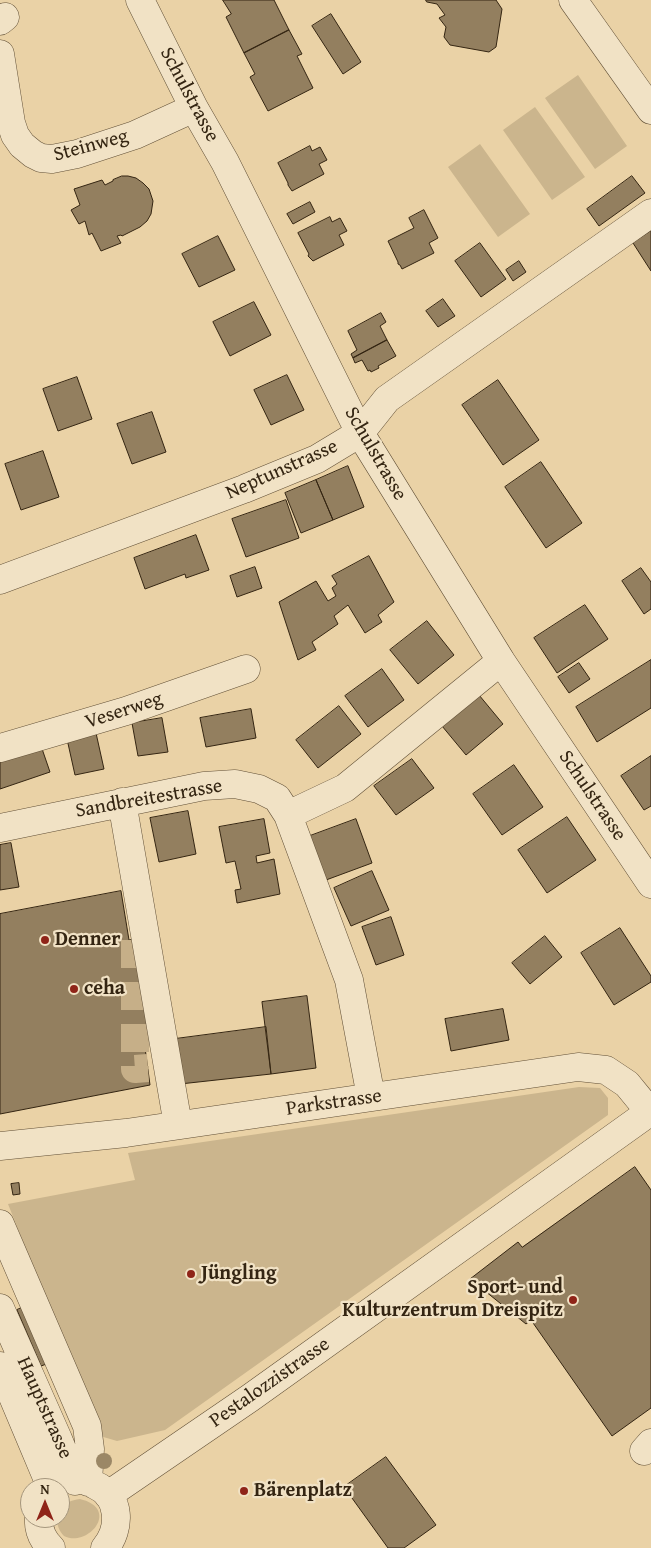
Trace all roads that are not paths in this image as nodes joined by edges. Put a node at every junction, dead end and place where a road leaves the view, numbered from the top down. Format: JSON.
{"nodes":[{"id":1,"x":140,"y":0,"type":"edge"},
{"id":2,"x":573,"y":0,"type":"edge"},
{"id":3,"x":0,"y":54,"type":"edge"},
{"id":4,"x":194,"y":108,"type":"junction"},
{"id":5,"x":651,"y":110,"type":"edge"},
{"id":6,"x":651,"y":213,"type":"edge"},
{"id":7,"x":360,"y":433,"type":"junction"},
{"id":8,"x":0,"y":580,"type":"edge"},
{"id":9,"x":501,"y":661,"type":"junction"},
{"id":10,"x":246,"y":669,"type":"dead end"},
{"id":11,"x":0,"y":748,"type":"edge"},
{"id":12,"x":122,"y":802,"type":"junction"},
{"id":13,"x":288,"y":815,"type":"junction"},
{"id":14,"x":0,"y":828,"type":"edge"},
{"id":15,"x":136,"y":878,"type":"junction"},
{"id":16,"x":651,"y":884,"type":"edge"},
{"id":17,"x":135,"y":940,"type":"tunnel mouth"},
{"id":18,"x":371,"y":1097,"type":"junction"},
{"id":19,"x":650,"y":1112,"type":"edge"},
{"id":20,"x":178,"y":1125,"type":"junction"},
{"id":21,"x":0,"y":1146,"type":"edge"},
{"id":22,"x":0,"y":1224,"type":"edge"},
{"id":23,"x":0,"y":1308,"type":"edge"},
{"id":24,"x":0,"y":1366,"type":"edge"},
{"id":25,"x":47,"y":1478,"type":"edge"},
{"id":26,"x":82,"y":1487,"type":"edge"},
{"id":27,"x":112,"y":1544,"type":"edge"}],
"edges":[{"from":1,"to":4,"type":"street","name":"Schulstrasse"},
{"from":2,"to":5,"type":"street"},
{"from":3,"to":4,"type":"street","name":"Steinweg"},
{"from":4,"to":7,"type":"street","name":"Schulstrasse"},
{"from":6,"to":7,"type":"street","name":"Neptunstrasse"},
{"from":7,"to":8,"type":"street","name":"Neptunstrasse"},
{"from":7,"to":9,"type":"street","name":"Schulstrasse"},
{"from":9,"to":13,"type":"street"},
{"from":9,"to":16,"type":"street","name":"Schulstrasse"},
{"from":10,"to":11,"type":"street","name":"Veserweg"},
{"from":12,"to":13,"type":"street","name":"Sandbreitestrasse"},
{"from":12,"to":14,"type":"street","name":"Sandbreitestrasse"},
{"from":12,"to":15,"type":"street"},
{"from":13,"to":18,"type":"street","name":"Sandbreitestrasse"},
{"from":15,"to":17,"type":"street"},
{"from":15,"to":20,"type":"street"},
{"from":18,"to":19,"type":"street","name":"Parkstrasse"},
{"from":18,"to":20,"type":"street","name":"Parkstrasse"},
{"from":19,"to":26,"type":"street","name":"Pestalozzistrasse"},
{"from":20,"to":21,"type":"street","name":"Parkstrasse"},
{"from":22,"to":26,"type":"street"},
{"from":23,"to":26,"type":"street","name":"Hauptstrasse"},
{"from":24,"to":25,"type":"street","name":"Hauptstrasse"},
{"from":26,"to":27,"type":"street"}]}
